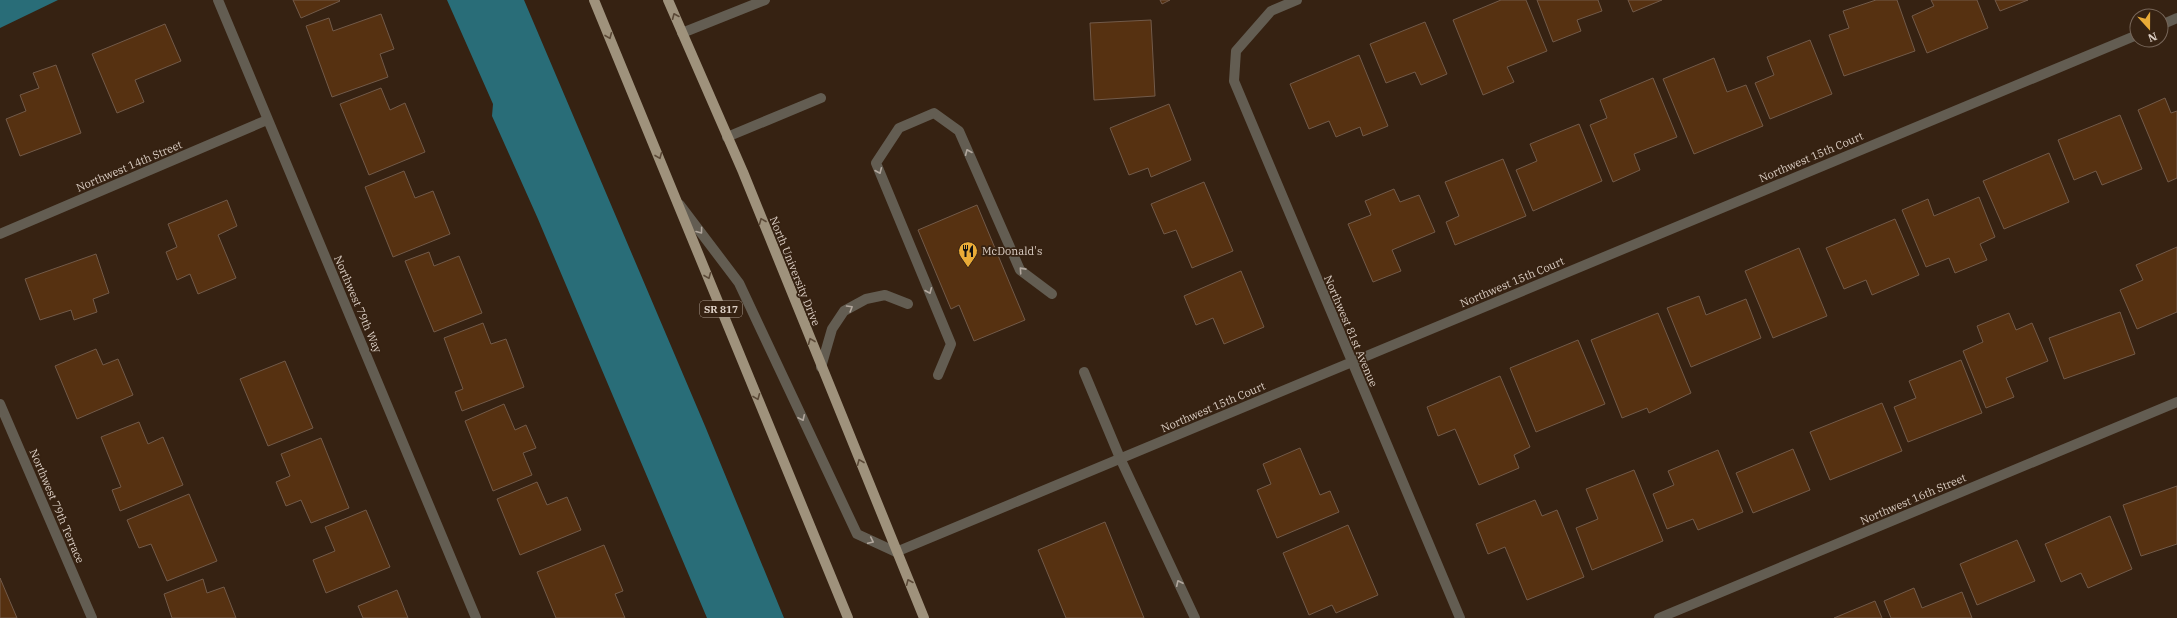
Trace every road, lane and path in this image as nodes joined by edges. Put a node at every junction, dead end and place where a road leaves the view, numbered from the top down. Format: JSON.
{"nodes":[{"id":1,"x":218,"y":0,"type":"edge"},
{"id":2,"x":594,"y":0,"type":"edge"},
{"id":3,"x":668,"y":0,"type":"edge"},
{"id":4,"x":765,"y":0,"type":"edge"},
{"id":5,"x":1297,"y":0,"type":"edge"},
{"id":6,"x":682,"y":33,"type":"junction"},
{"id":7,"x":2129,"y":38,"type":"edge"},
{"id":8,"x":821,"y":98,"type":"dead end"},
{"id":9,"x":267,"y":120,"type":"junction"},
{"id":10,"x":727,"y":138,"type":"junction"},
{"id":11,"x":677,"y":200,"type":"junction"},
{"id":12,"x":0,"y":234,"type":"edge"},
{"id":13,"x":1052,"y":294,"type":"dead end"},
{"id":14,"x":908,"y":304,"type":"dead end"},
{"id":15,"x":1351,"y":362,"type":"junction"},
{"id":16,"x":821,"y":367,"type":"junction"},
{"id":17,"x":1084,"y":372,"type":"dead end"},
{"id":18,"x":938,"y":375,"type":"dead end"},
{"id":19,"x":2177,"y":402,"type":"edge"},
{"id":20,"x":0,"y":404,"type":"edge"},
{"id":21,"x":1120,"y":458,"type":"junction"},
{"id":22,"x":896,"y":552,"type":"junction"},
{"id":23,"x":92,"y":618,"type":"edge"},
{"id":24,"x":476,"y":618,"type":"edge"},
{"id":25,"x":848,"y":618,"type":"edge"},
{"id":26,"x":924,"y":618,"type":"edge"},
{"id":27,"x":1196,"y":618,"type":"edge"},
{"id":28,"x":1460,"y":618,"type":"edge"},
{"id":29,"x":1659,"y":618,"type":"edge"}],
"edges":[{"from":1,"to":9,"type":"street","name":"Northwest 79th Way"},
{"from":2,"to":11,"type":"main road","number":"SR 817","one_way":true},
{"from":6,"to":3,"type":"main road","name":"North University Drive","one_way":true},
{"from":4,"to":6,"type":"street"},
{"from":5,"to":15,"type":"street","name":"Northwest 81st Avenue"},
{"from":6,"to":10,"type":"main road","name":"North University Drive"},
{"from":7,"to":15,"type":"street","name":"Northwest 15th Court"},
{"from":8,"to":10,"type":"street"},
{"from":9,"to":12,"type":"street","name":"Northwest 14th Street"},
{"from":9,"to":24,"type":"street","name":"Northwest 79th Way"},
{"from":16,"to":10,"type":"main road","name":"North University Drive","one_way":true},
{"from":11,"to":22,"type":"street","one_way":true},
{"from":11,"to":25,"type":"main road","number":"SR 817","one_way":true},
{"from":13,"to":18,"type":"street","one_way":true},
{"from":16,"to":14,"type":"street","one_way":true},
{"from":15,"to":21,"type":"street","name":"Northwest 15th Court"},
{"from":15,"to":28,"type":"street","name":"Northwest 81st Avenue"},
{"from":22,"to":16,"type":"main road","name":"North University Drive","one_way":true},
{"from":17,"to":21,"type":"street"},
{"from":19,"to":29,"type":"street","name":"Northwest 16th Street"},
{"from":20,"to":23,"type":"street","name":"Northwest 79th Terrace"},
{"from":21,"to":22,"type":"street","name":"Northwest 15th Court"},
{"from":27,"to":21,"type":"street","one_way":true},
{"from":26,"to":22,"type":"main road","name":"North University Drive","one_way":true}]}
